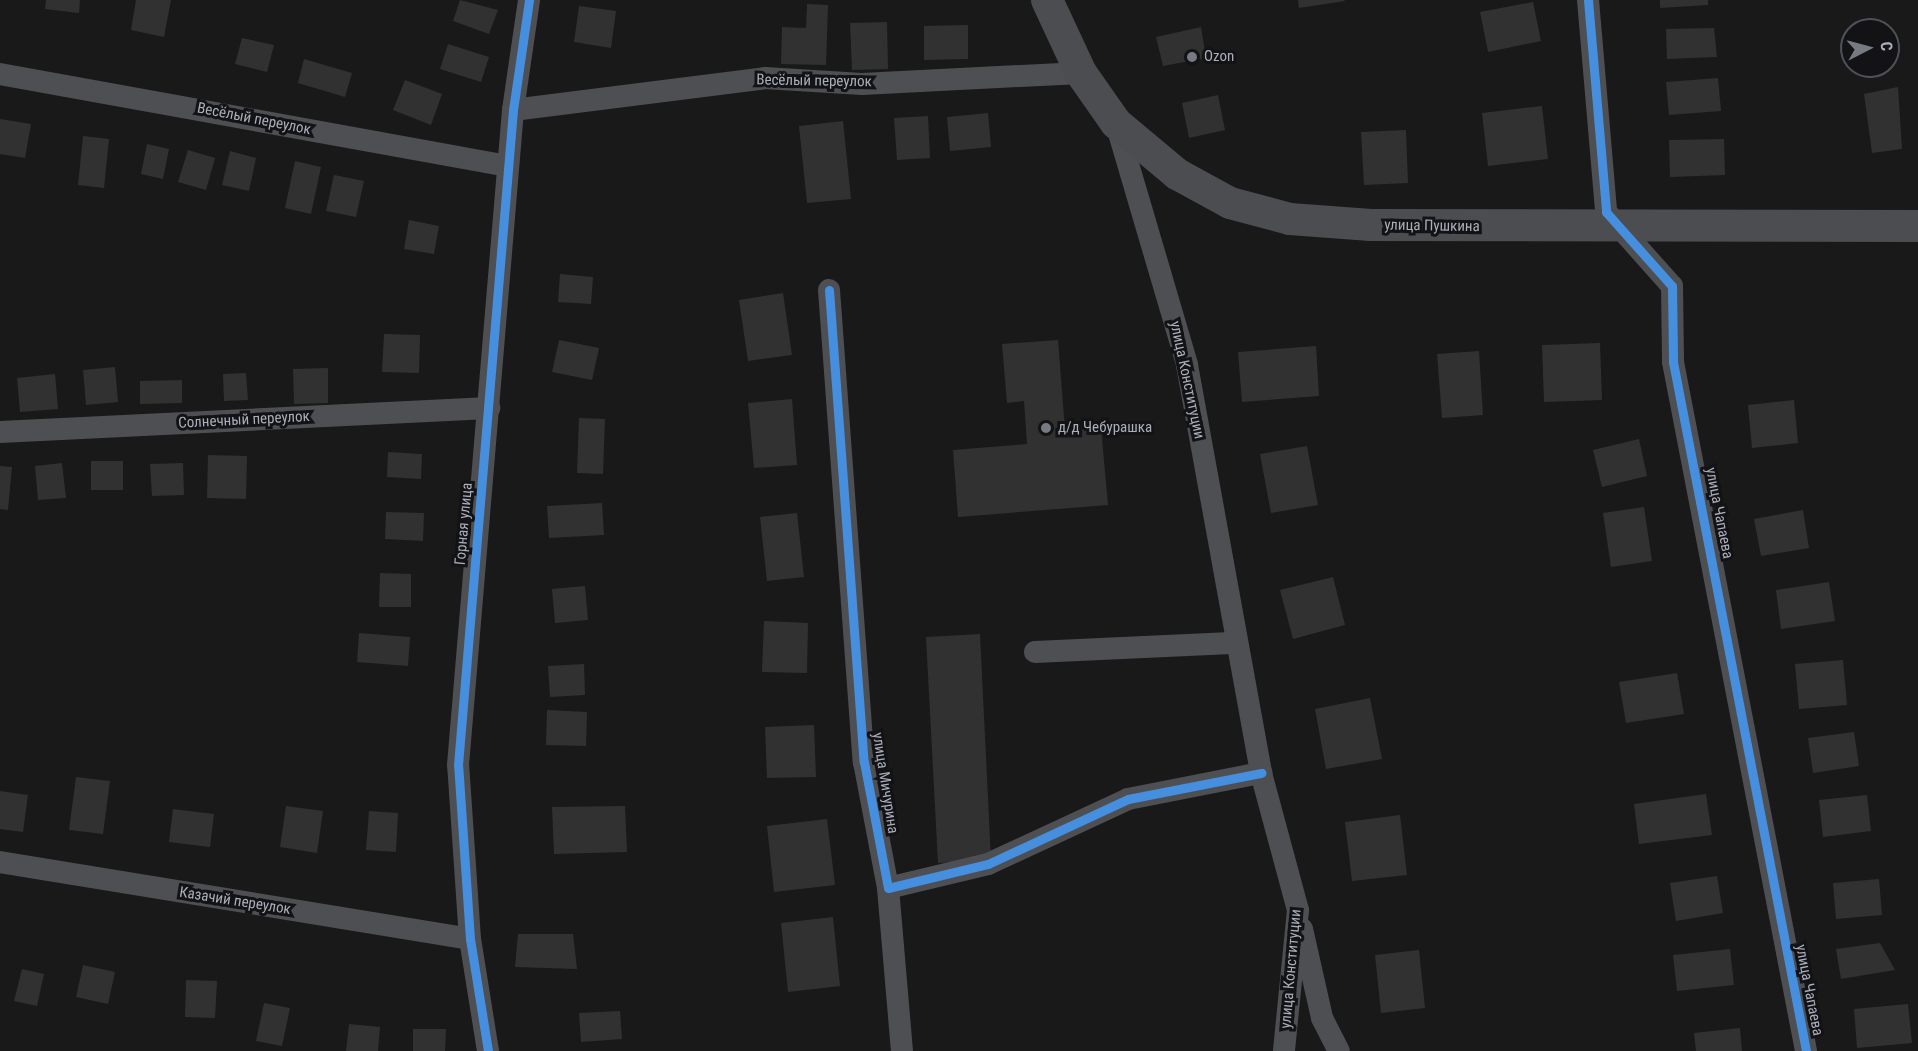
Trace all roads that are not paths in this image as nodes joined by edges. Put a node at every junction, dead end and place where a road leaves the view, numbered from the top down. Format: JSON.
{"nodes":[{"id":1,"x":529,"y":0,"type":"edge"},
{"id":2,"x":1047,"y":0,"type":"edge"},
{"id":3,"x":1588,"y":0,"type":"edge"},
{"id":4,"x":1081,"y":73,"type":"junction"},
{"id":5,"x":0,"y":74,"type":"edge"},
{"id":6,"x":513,"y":110,"type":"junction"},
{"id":7,"x":1116,"y":123,"type":"junction"},
{"id":8,"x":508,"y":166,"type":"junction"},
{"id":9,"x":1918,"y":226,"type":"edge"},
{"id":10,"x":1618,"y":227,"type":"junction"},
{"id":11,"x":829,"y":290,"type":"dead end"},
{"id":12,"x":489,"y":408,"type":"junction"},
{"id":13,"x":0,"y":432,"type":"edge"},
{"id":14,"x":1237,"y":643,"type":"junction"},
{"id":15,"x":1035,"y":652,"type":"dead end"},
{"id":16,"x":1261,"y":773,"type":"junction"},
{"id":17,"x":0,"y":862,"type":"edge"},
{"id":18,"x":888,"y":888,"type":"junction"},
{"id":19,"x":1298,"y":910,"type":"junction"},
{"id":20,"x":470,"y":939,"type":"junction"},
{"id":21,"x":488,"y":1051,"type":"edge"},
{"id":22,"x":902,"y":1051,"type":"edge"},
{"id":23,"x":1284,"y":1051,"type":"edge"},
{"id":24,"x":1339,"y":1051,"type":"edge"},
{"id":25,"x":1806,"y":1051,"type":"edge"}],
"edges":[{"from":1,"to":6,"type":"street","name":"Горная улица"},
{"from":2,"to":4,"type":"main road","name":"улица Пушкина"},
{"from":3,"to":10,"type":"street","name":"улица Чапаева"},
{"from":4,"to":6,"type":"street","name":"Весёлый переулок"},
{"from":4,"to":7,"type":"main road","name":"улица Пушкина"},
{"from":5,"to":8,"type":"street","name":"Весёлый переулок"},
{"from":6,"to":8,"type":"street","name":"Горная улица"},
{"from":7,"to":10,"type":"main road","name":"улица Пушкина"},
{"from":7,"to":14,"type":"street","name":"улица Конституции"},
{"from":8,"to":12,"type":"street","name":"Горная улица"},
{"from":9,"to":10,"type":"main road","name":"улица Пушкина"},
{"from":10,"to":25,"type":"street","name":"улица Чапаева"},
{"from":11,"to":18,"type":"street","name":"улица Мичурина"},
{"from":12,"to":13,"type":"street","name":"Солнечный переулок"},
{"from":12,"to":20,"type":"street","name":"Горная улица"},
{"from":14,"to":15,"type":"street"},
{"from":14,"to":16,"type":"street","name":"улица Конституции"},
{"from":16,"to":18,"type":"street"},
{"from":16,"to":19,"type":"street","name":"улица Конституции"},
{"from":17,"to":20,"type":"street","name":"Казачий переулок"},
{"from":18,"to":22,"type":"street","name":"улица Мичурина"},
{"from":19,"to":23,"type":"street","name":"улица Конституции"},
{"from":19,"to":24,"type":"street"},
{"from":20,"to":21,"type":"street","name":"Горная улица"}]}
